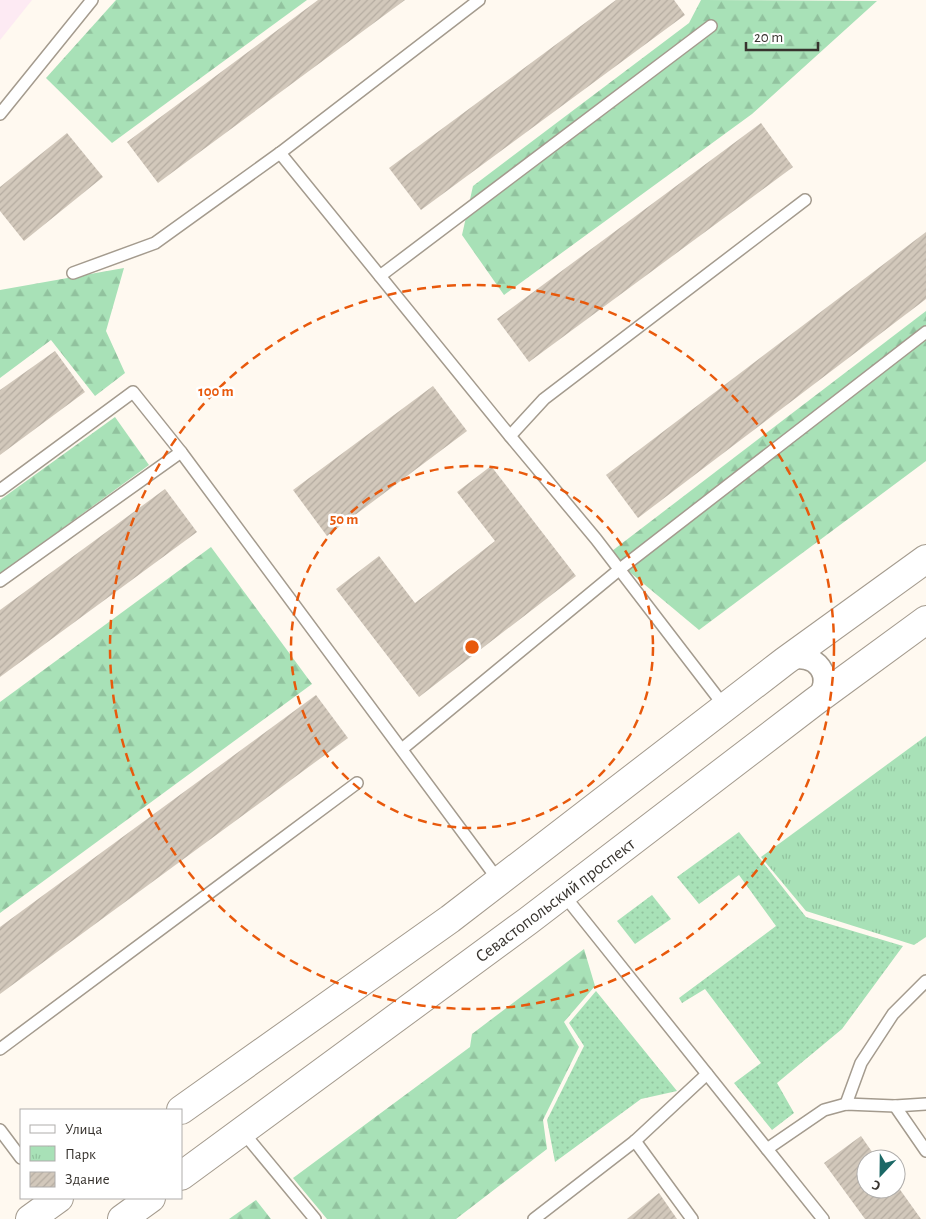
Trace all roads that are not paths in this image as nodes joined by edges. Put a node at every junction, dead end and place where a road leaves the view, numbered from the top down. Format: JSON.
{"nodes":[{"id":1,"x":92,"y":0,"type":"edge"},
{"id":2,"x":478,"y":0,"type":"edge"},
{"id":3,"x":711,"y":26,"type":"dead end"},
{"id":4,"x":0,"y":114,"type":"edge"},
{"id":5,"x":280,"y":153,"type":"junction"},
{"id":6,"x":805,"y":200,"type":"dead end"},
{"id":7,"x":73,"y":273,"type":"dead end"},
{"id":8,"x":380,"y":276,"type":"junction"},
{"id":9,"x":926,"y":332,"type":"edge"},
{"id":10,"x":510,"y":436,"type":"junction"},
{"id":11,"x":181,"y":452,"type":"junction"},
{"id":12,"x":0,"y":490,"type":"edge"},
{"id":13,"x":926,"y":559,"type":"edge"},
{"id":14,"x":620,"y":569,"type":"junction"},
{"id":15,"x":0,"y":581,"type":"edge"},
{"id":16,"x":926,"y":620,"type":"edge"},
{"id":17,"x":785,"y":661,"type":"junction"},
{"id":18,"x":814,"y":702,"type":"junction"},
{"id":19,"x":725,"y":708,"type":"junction"},
{"id":20,"x":402,"y":750,"type":"junction"},
{"id":21,"x":357,"y":783,"type":"dead end"},
{"id":22,"x":500,"y":881,"type":"junction"},
{"id":23,"x":563,"y":894,"type":"junction"},
{"id":24,"x":926,"y":981,"type":"edge"},
{"id":25,"x":0,"y":1049,"type":"edge"},
{"id":26,"x":707,"y":1074,"type":"junction"},
{"id":27,"x":846,"y":1104,"type":"junction"},
{"id":28,"x":926,"y":1104,"type":"edge"},
{"id":29,"x":895,"y":1106,"type":"junction"},
{"id":30,"x":182,"y":1109,"type":"edge"},
{"id":31,"x":0,"y":1130,"type":"edge"},
{"id":32,"x":242,"y":1131,"type":"junction"},
{"id":33,"x":635,"y":1141,"type":"junction"},
{"id":34,"x":767,"y":1149,"type":"junction"},
{"id":35,"x":926,"y":1151,"type":"edge"},
{"id":36,"x":20,"y":1157,"type":"edge"},
{"id":37,"x":182,"y":1175,"type":"edge"},
{"id":38,"x":55,"y":1199,"type":"edge"},
{"id":39,"x":150,"y":1199,"type":"edge"},
{"id":40,"x":30,"y":1219,"type":"edge"},
{"id":41,"x":122,"y":1219,"type":"edge"},
{"id":42,"x":315,"y":1219,"type":"edge"},
{"id":43,"x":534,"y":1219,"type":"edge"},
{"id":44,"x":692,"y":1219,"type":"edge"},
{"id":45,"x":823,"y":1219,"type":"edge"}],
"edges":[{"from":1,"to":4,"type":"lane"},
{"from":2,"to":5,"type":"lane"},
{"from":3,"to":8,"type":"lane"},
{"from":5,"to":7,"type":"lane"},
{"from":5,"to":8,"type":"lane"},
{"from":6,"to":10,"type":"lane"},
{"from":8,"to":10,"type":"lane"},
{"from":9,"to":14,"type":"lane"},
{"from":10,"to":14,"type":"lane"},
{"from":11,"to":12,"type":"lane"},
{"from":11,"to":15,"type":"lane"},
{"from":11,"to":20,"type":"lane"},
{"from":13,"to":17,"type":"main road"},
{"from":14,"to":19,"type":"lane"},
{"from":14,"to":20,"type":"lane"},
{"from":16,"to":18,"type":"main road","name":"Севастопольский проспект"},
{"from":17,"to":18,"type":"street"},
{"from":17,"to":19,"type":"main road"},
{"from":18,"to":23,"type":"main road","name":"Севастопольский проспект"},
{"from":19,"to":22,"type":"main road"},
{"from":20,"to":22,"type":"lane"},
{"from":21,"to":25,"type":"lane"},
{"from":22,"to":30,"type":"main road"},
{"from":23,"to":26,"type":"lane"},
{"from":23,"to":32,"type":"main road","name":"Севастопольский проспект"},
{"from":24,"to":27,"type":"lane"},
{"from":26,"to":33,"type":"lane"},
{"from":26,"to":34,"type":"lane"},
{"from":27,"to":29,"type":"lane"},
{"from":27,"to":34,"type":"lane"},
{"from":28,"to":29,"type":"lane"},
{"from":29,"to":35,"type":"lane"},
{"from":31,"to":36,"type":"lane"},
{"from":32,"to":37,"type":"main road","name":"Севастопольский проспект"},
{"from":32,"to":42,"type":"lane"},
{"from":33,"to":43,"type":"lane"},
{"from":33,"to":44,"type":"lane"},
{"from":34,"to":45,"type":"lane"},
{"from":38,"to":40,"type":"main road"},
{"from":39,"to":41,"type":"main road"}]}
